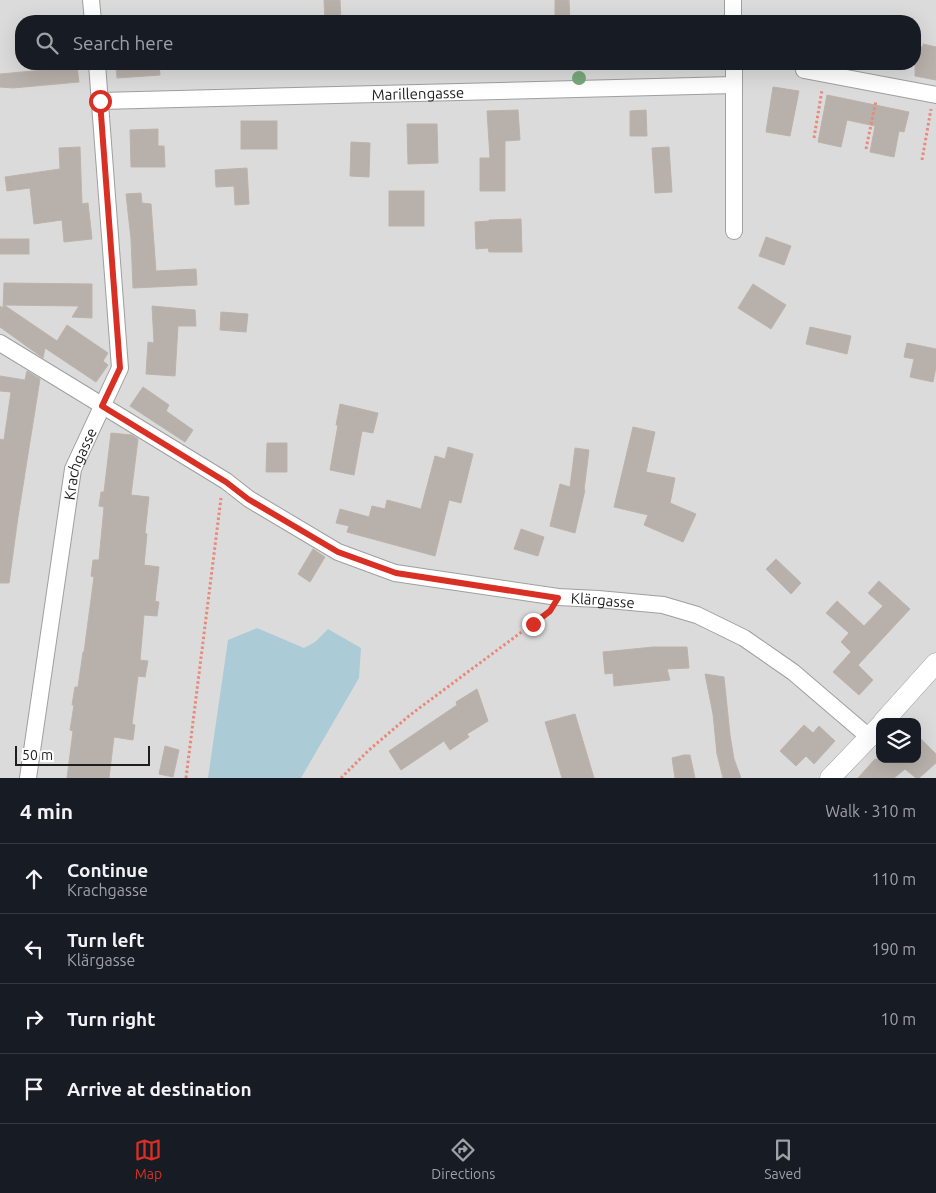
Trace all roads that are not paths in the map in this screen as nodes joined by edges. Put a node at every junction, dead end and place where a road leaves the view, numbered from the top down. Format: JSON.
{"nodes":[{"id":1,"x":91,"y":0,"type":"edge"},
{"id":2,"x":733,"y":0,"type":"edge"},
{"id":3,"x":92,"y":15,"type":"edge"},
{"id":4,"x":733,"y":15,"type":"edge"},
{"id":5,"x":97,"y":70,"type":"edge"},
{"id":6,"x":734,"y":70,"type":"edge"},
{"id":7,"x":804,"y":70,"type":"dead end"},
{"id":8,"x":734,"y":85,"type":"junction"},
{"id":9,"x":935,"y":95,"type":"edge"},
{"id":10,"x":100,"y":101,"type":"junction"},
{"id":11,"x":734,"y":231,"type":"dead end"},
{"id":12,"x":0,"y":343,"type":"edge"},
{"id":13,"x":102,"y":406,"type":"junction"},
{"id":14,"x":936,"y":663,"type":"edge"},
{"id":15,"x":887,"y":718,"type":"edge"},
{"id":16,"x":874,"y":732,"type":"edge"},
{"id":17,"x":28,"y":778,"type":"edge"},
{"id":18,"x":830,"y":778,"type":"edge"}],
"edges":[{"from":1,"to":3,"type":"street"},
{"from":2,"to":4,"type":"street"},
{"from":5,"to":10,"type":"street","name":"Krachgasse"},
{"from":6,"to":8,"type":"street"},
{"from":7,"to":9,"type":"street"},
{"from":8,"to":10,"type":"street","name":"Marillengasse"},
{"from":8,"to":11,"type":"street"},
{"from":10,"to":13,"type":"street","name":"Krachgasse"},
{"from":12,"to":13,"type":"street","name":"Klärgasse"},
{"from":13,"to":16,"type":"street","name":"Klärgasse"},
{"from":13,"to":17,"type":"street","name":"Krachgasse"},
{"from":14,"to":15,"type":"street"},
{"from":16,"to":18,"type":"street"}]}
